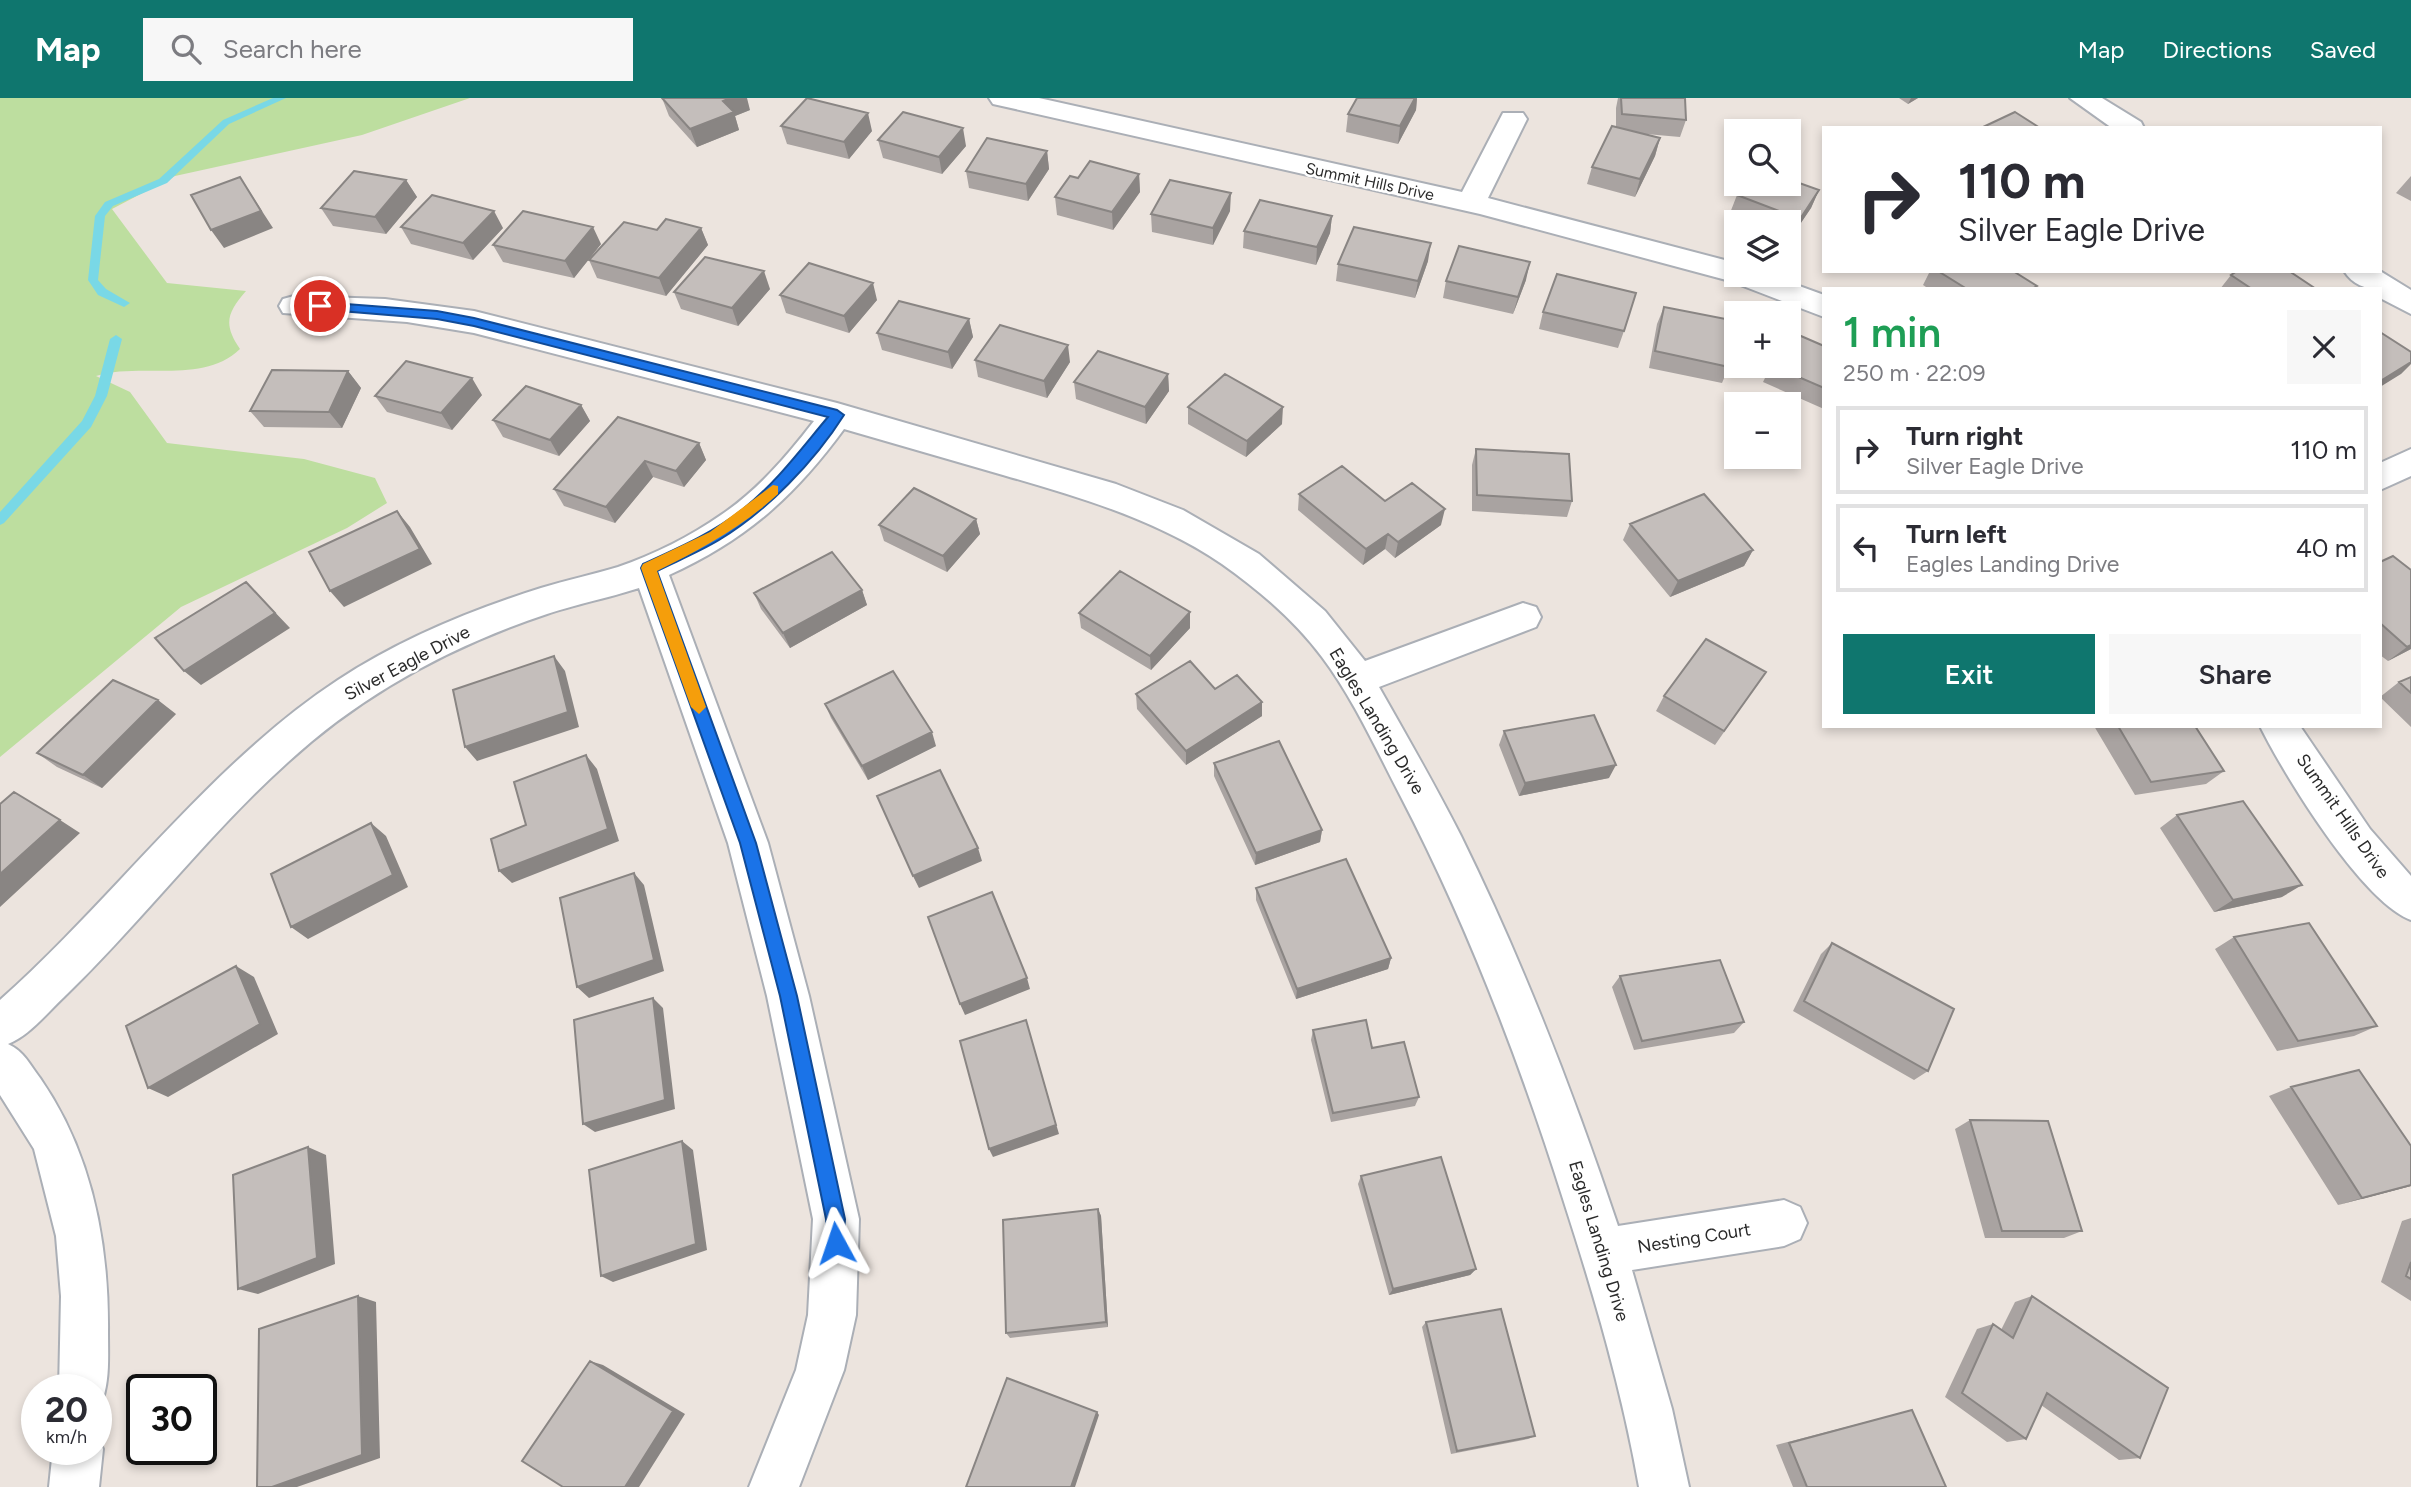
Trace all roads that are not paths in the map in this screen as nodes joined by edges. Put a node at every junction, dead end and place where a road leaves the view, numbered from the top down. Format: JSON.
{"nodes":[{"id":1,"x":1002,"y":98,"type":"edge"},
{"id":2,"x":2083,"y":98,"type":"edge"},
{"id":3,"x":1044,"y":102,"type":"edge"},
{"id":4,"x":1513,"y":119,"type":"dead end"},
{"id":5,"x":2128,"y":126,"type":"edge"},
{"id":6,"x":1471,"y":203,"type":"junction"},
{"id":7,"x":1724,"y":270,"type":"edge"},
{"id":8,"x":2362,"y":273,"type":"edge"},
{"id":9,"x":1772,"y":287,"type":"edge"},
{"id":10,"x":2411,"y":304,"type":"edge"},
{"id":11,"x":294,"y":306,"type":"dead end"},
{"id":12,"x":1822,"y":306,"type":"edge"},
{"id":13,"x":837,"y":415,"type":"junction"},
{"id":14,"x":2411,"y":461,"type":"edge"},
{"id":15,"x":2382,"y":477,"type":"edge"},
{"id":16,"x":649,"y":568,"type":"junction"},
{"id":17,"x":1523,"y":617,"type":"dead end"},
{"id":18,"x":1356,"y":680,"type":"junction"},
{"id":19,"x":2280,"y":728,"type":"edge"},
{"id":20,"x":2411,"y":902,"type":"edge"},
{"id":21,"x":0,"y":1027,"type":"edge"},
{"id":22,"x":0,"y":1062,"type":"edge"},
{"id":23,"x":1784,"y":1223,"type":"dead end"},
{"id":24,"x":1603,"y":1252,"type":"junction"},
{"id":25,"x":84,"y":1374,"type":"edge"},
{"id":26,"x":76,"y":1465,"type":"edge"},
{"id":27,"x":74,"y":1487,"type":"edge"},
{"id":28,"x":774,"y":1487,"type":"edge"},
{"id":29,"x":1664,"y":1487,"type":"edge"}],
"edges":[{"from":1,"to":3,"type":"street","name":"Summit Hills Drive"},
{"from":2,"to":5,"type":"street"},
{"from":3,"to":6,"type":"street","name":"Summit Hills Drive"},
{"from":4,"to":6,"type":"street"},
{"from":6,"to":7,"type":"street","name":"Summit Hills Drive"},
{"from":8,"to":10,"type":"street"},
{"from":9,"to":12,"type":"street"},
{"from":11,"to":13,"type":"street","name":"Eagles Landing Drive"},
{"from":13,"to":16,"type":"street","name":"Silver Eagle Drive"},
{"from":13,"to":18,"type":"street","name":"Eagles Landing Drive"},
{"from":14,"to":15,"type":"street"},
{"from":16,"to":21,"type":"street","name":"Silver Eagle Drive"},
{"from":16,"to":28,"type":"street"},
{"from":17,"to":18,"type":"street"},
{"from":18,"to":24,"type":"street","name":"Eagles Landing Drive"},
{"from":19,"to":20,"type":"street","name":"Summit Hills Drive"},
{"from":22,"to":25,"type":"street"},
{"from":23,"to":24,"type":"street","name":"Nesting Court"},
{"from":24,"to":29,"type":"street","name":"Eagles Landing Drive"},
{"from":26,"to":27,"type":"street"}]}
